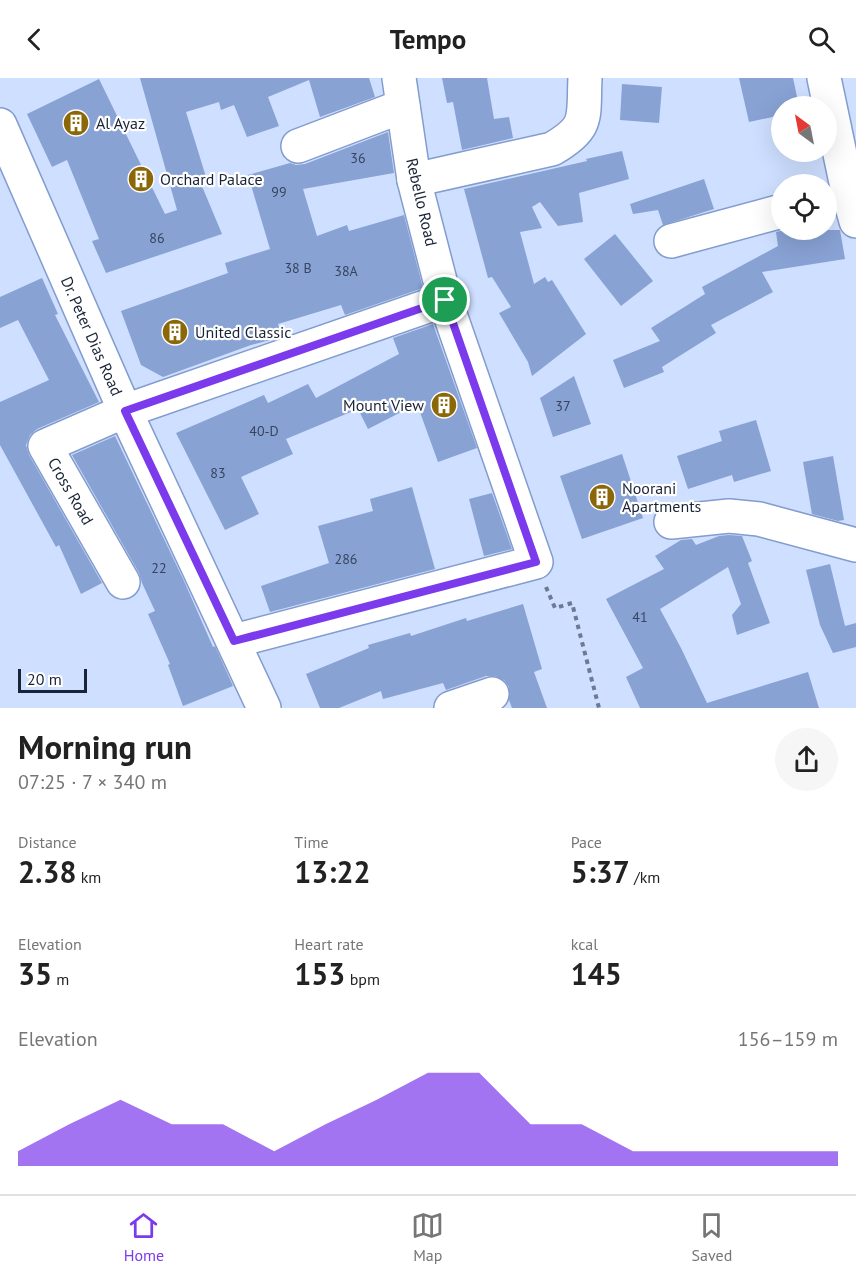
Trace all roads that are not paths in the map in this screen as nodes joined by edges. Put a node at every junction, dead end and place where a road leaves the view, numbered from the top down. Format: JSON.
{"nodes":[{"id":1,"x":585,"y":78,"type":"edge"},
{"id":2,"x":824,"y":78,"type":"edge"},
{"id":3,"x":401,"y":92,"type":"edge"},
{"id":4,"x":0,"y":125,"type":"edge"},
{"id":5,"x":298,"y":146,"type":"dead end"},
{"id":6,"x":414,"y":180,"type":"junction"},
{"id":7,"x":843,"y":204,"type":"edge"},
{"id":8,"x":771,"y":214,"type":"edge"},
{"id":9,"x":671,"y":241,"type":"dead end"},
{"id":10,"x":445,"y":300,"type":"junction"},
{"id":11,"x":125,"y":411,"type":"junction"},
{"id":12,"x":671,"y":522,"type":"dead end"},
{"id":13,"x":856,"y":545,"type":"edge"},
{"id":14,"x":123,"y":582,"type":"dead end"},
{"id":15,"x":234,"y":641,"type":"junction"},
{"id":16,"x":492,"y":694,"type":"dead end"},
{"id":17,"x":264,"y":708,"type":"edge"},
{"id":18,"x":451,"y":708,"type":"edge"}],
"edges":[{"from":1,"to":6,"type":"street"},
{"from":2,"to":7,"type":"street"},
{"from":3,"to":5,"type":"street"},
{"from":3,"to":6,"type":"street","name":"Rebello Road"},
{"from":4,"to":11,"type":"street","name":"Dr. Peter Dias Road"},
{"from":6,"to":10,"type":"street","name":"Rebello Road"},
{"from":8,"to":9,"type":"street"},
{"from":10,"to":11,"type":"street"},
{"from":10,"to":15,"type":"street","name":"Rebello Road"},
{"from":11,"to":14,"type":"street","name":"Cross Road"},
{"from":11,"to":15,"type":"street","name":"Dr. Peter Dias Road"},
{"from":12,"to":13,"type":"street"},
{"from":15,"to":17,"type":"street","name":"Dr. Peter Dias Road"},
{"from":16,"to":18,"type":"street"}]}
